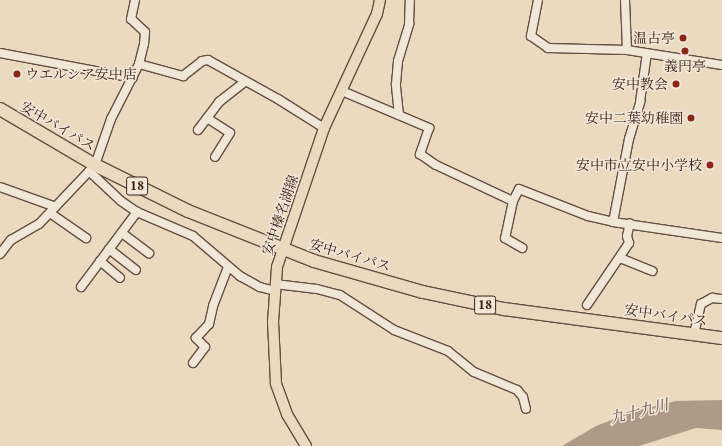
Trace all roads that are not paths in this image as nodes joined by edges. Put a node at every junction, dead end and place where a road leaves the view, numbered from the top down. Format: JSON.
{"nodes":[{"id":1,"x":135,"y":0,"type":"edge"},
{"id":2,"x":380,"y":0,"type":"edge"},
{"id":3,"x":410,"y":0,"type":"edge"},
{"id":4,"x":538,"y":0,"type":"edge"},
{"id":5,"x":625,"y":0,"type":"edge"},
{"id":6,"x":627,"y":50,"type":"junction"},
{"id":7,"x":0,"y":53,"type":"edge"},
{"id":8,"x":647,"y":54,"type":"junction"},
{"id":9,"x":139,"y":64,"type":"junction"},
{"id":10,"x":722,"y":65,"type":"edge"},
{"id":11,"x":133,"y":78,"type":"junction"},
{"id":12,"x":245,"y":82,"type":"junction"},
{"id":13,"x":342,"y":91,"type":"junction"},
{"id":14,"x":0,"y":109,"type":"edge"},
{"id":15,"x":399,"y":115,"type":"junction"},
{"id":16,"x":207,"y":118,"type":"junction"},
{"id":17,"x":324,"y":128,"type":"junction"},
{"id":18,"x":198,"y":130,"type":"dead end"},
{"id":19,"x":215,"y":157,"type":"dead end"},
{"id":20,"x":92,"y":168,"type":"junction"},
{"id":21,"x":0,"y":187,"type":"edge"},
{"id":22,"x":513,"y":201,"type":"junction"},
{"id":23,"x":53,"y":210,"type":"junction"},
{"id":24,"x":137,"y":212,"type":"junction"},
{"id":25,"x":613,"y":222,"type":"junction"},
{"id":26,"x":630,"y":223,"type":"junction"},
{"id":27,"x":122,"y":233,"type":"junction"},
{"id":28,"x":86,"y":238,"type":"dead end"},
{"id":29,"x":722,"y":238,"type":"edge"},
{"id":30,"x":522,"y":248,"type":"dead end"},
{"id":31,"x":109,"y":249,"type":"junction"},
{"id":32,"x":281,"y":250,"type":"junction"},
{"id":33,"x":149,"y":253,"type":"dead end"},
{"id":34,"x":0,"y":254,"type":"edge"},
{"id":35,"x":620,"y":258,"type":"junction"},
{"id":36,"x":100,"y":261,"type":"junction"},
{"id":37,"x":228,"y":267,"type":"junction"},
{"id":38,"x":136,"y":270,"type":"dead end"},
{"id":39,"x":652,"y":272,"type":"dead end"},
{"id":40,"x":120,"y":278,"type":"dead end"},
{"id":41,"x":81,"y":287,"type":"dead end"},
{"id":42,"x":275,"y":287,"type":"junction"},
{"id":43,"x":722,"y":299,"type":"edge"},
{"id":44,"x":587,"y":305,"type":"dead end"},
{"id":45,"x":694,"y":334,"type":"junction"},
{"id":46,"x":722,"y":338,"type":"edge"},
{"id":47,"x":193,"y":364,"type":"dead end"},
{"id":48,"x":526,"y":409,"type":"dead end"},
{"id":49,"x":306,"y":446,"type":"edge"}],
"edges":[{"from":1,"to":9,"type":"street"},
{"from":2,"to":13,"type":"main road","name":"安中榛名湖線"},
{"from":3,"to":15,"type":"street"},
{"from":4,"to":6,"type":"street"},
{"from":5,"to":6,"type":"street"},
{"from":6,"to":8,"type":"street"},
{"from":7,"to":11,"type":"street"},
{"from":8,"to":10,"type":"street"},
{"from":8,"to":25,"type":"street"},
{"from":9,"to":11,"type":"street"},
{"from":9,"to":12,"type":"street"},
{"from":11,"to":20,"type":"street"},
{"from":12,"to":16,"type":"street"},
{"from":12,"to":17,"type":"street"},
{"from":13,"to":15,"type":"street"},
{"from":13,"to":17,"type":"main road","name":"安中榛名湖線"},
{"from":14,"to":20,"type":"highway","name":"安中バイパス","number":"18"},
{"from":15,"to":22,"type":"street"},
{"from":16,"to":18,"type":"street"},
{"from":16,"to":19,"type":"street"},
{"from":17,"to":32,"type":"main road","name":"安中榛名湖線"},
{"from":20,"to":23,"type":"street"},
{"from":20,"to":24,"type":"street"},
{"from":20,"to":32,"type":"highway","name":"安中バイパス","number":"18"},
{"from":21,"to":23,"type":"street"},
{"from":22,"to":25,"type":"street"},
{"from":22,"to":30,"type":"street"},
{"from":23,"to":28,"type":"street"},
{"from":23,"to":34,"type":"street"},
{"from":24,"to":27,"type":"street"},
{"from":24,"to":37,"type":"street"},
{"from":25,"to":26,"type":"street"},
{"from":26,"to":29,"type":"street"},
{"from":26,"to":35,"type":"street"},
{"from":27,"to":31,"type":"street"},
{"from":27,"to":33,"type":"street"},
{"from":31,"to":36,"type":"street"},
{"from":31,"to":38,"type":"street"},
{"from":32,"to":42,"type":"main road","name":"安中榛名湖線"},
{"from":32,"to":45,"type":"highway","name":"安中バイパス","number":"18"},
{"from":35,"to":39,"type":"street"},
{"from":35,"to":44,"type":"street"},
{"from":36,"to":40,"type":"street"},
{"from":36,"to":41,"type":"street"},
{"from":37,"to":42,"type":"street"},
{"from":37,"to":47,"type":"street"},
{"from":42,"to":48,"type":"street"},
{"from":42,"to":49,"type":"main road","name":"安中榛名湖線"},
{"from":43,"to":45,"type":"street"},
{"from":45,"to":46,"type":"highway","name":"安中バイパス","number":"18"}]}
